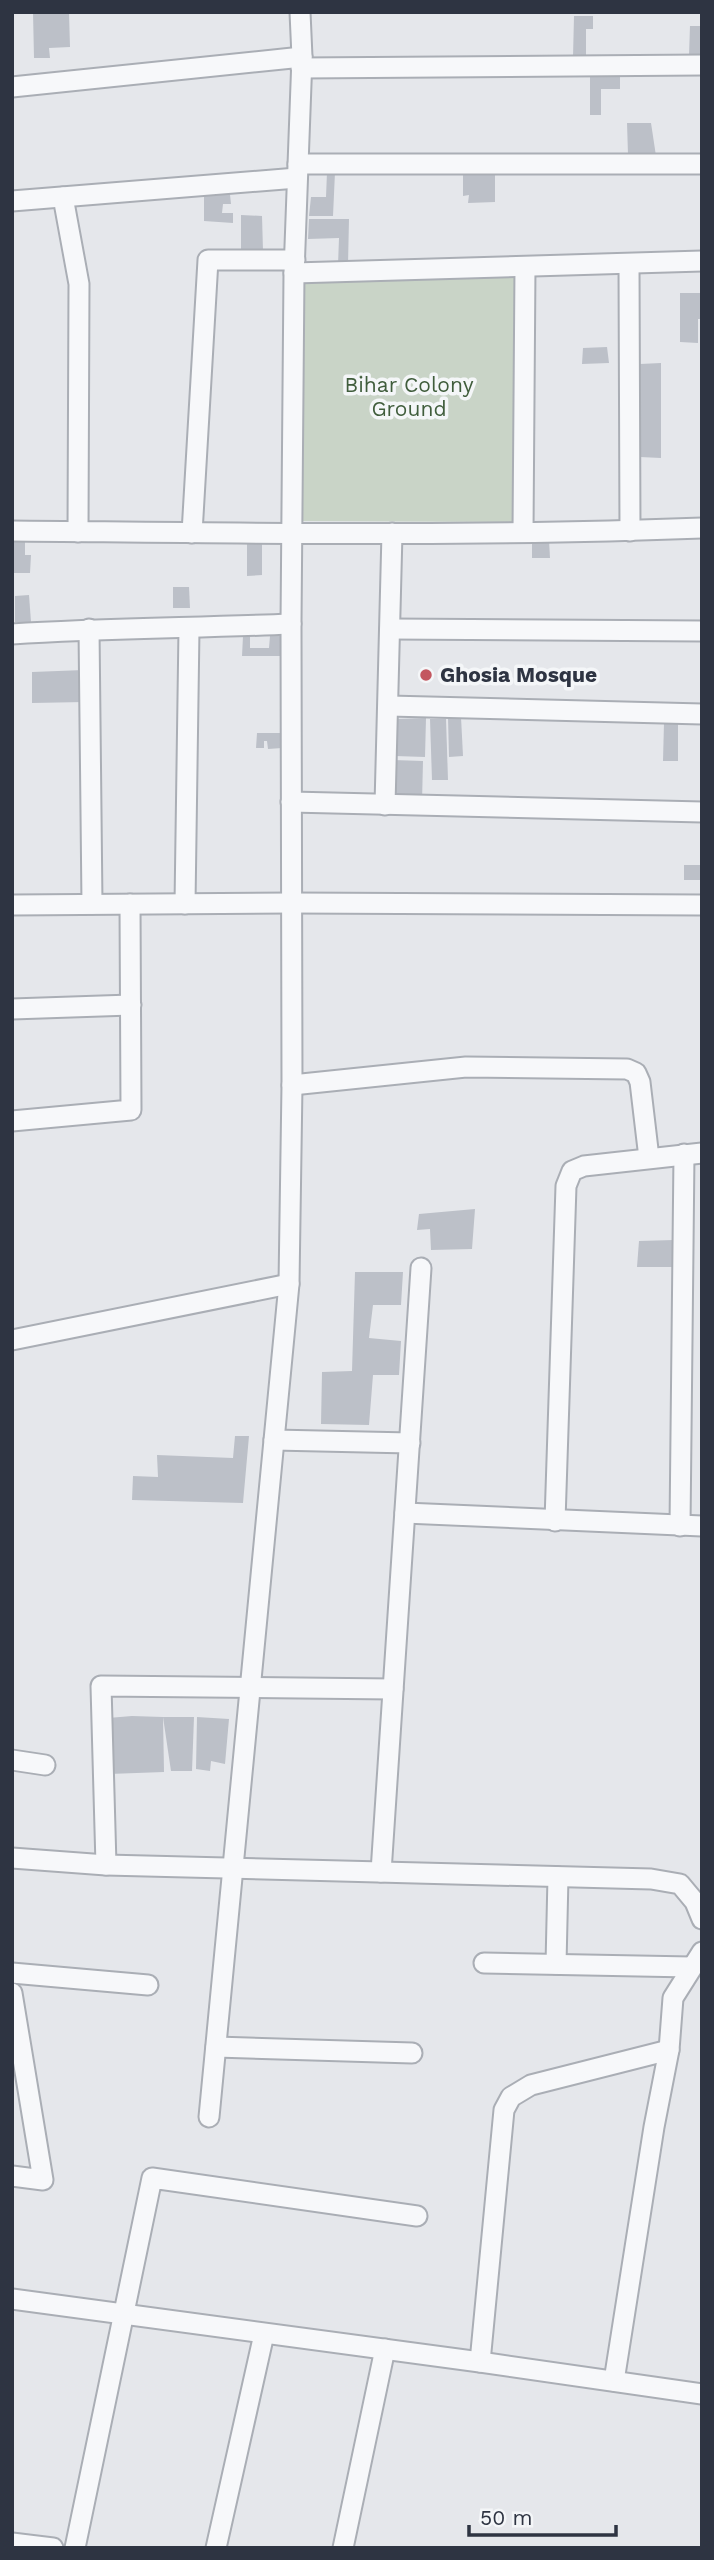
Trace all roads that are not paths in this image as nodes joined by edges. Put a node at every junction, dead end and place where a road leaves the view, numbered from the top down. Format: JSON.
{"nodes":[{"id":1,"x":300,"y":12,"type":"edge"},
{"id":2,"x":302,"y":63,"type":"junction"},
{"id":3,"x":702,"y":65,"type":"edge"},
{"id":4,"x":12,"y":87,"type":"edge"},
{"id":5,"x":702,"y":164,"type":"edge"},
{"id":6,"x":297,"y":171,"type":"junction"},
{"id":7,"x":63,"y":198,"type":"junction"},
{"id":8,"x":12,"y":201,"type":"edge"},
{"id":9,"x":702,"y":261,"type":"edge"},
{"id":10,"x":629,"y":265,"type":"junction"},
{"id":11,"x":294,"y":266,"type":"junction"},
{"id":12,"x":525,"y":267,"type":"junction"},
{"id":13,"x":702,"y":528,"type":"edge"},
{"id":14,"x":12,"y":531,"type":"edge"},
{"id":15,"x":630,"y":531,"type":"junction"},
{"id":16,"x":78,"y":532,"type":"junction"},
{"id":17,"x":523,"y":532,"type":"junction"},
{"id":18,"x":192,"y":533,"type":"junction"},
{"id":19,"x":292,"y":533,"type":"junction"},
{"id":20,"x":392,"y":533,"type":"junction"},
{"id":21,"x":291,"y":624,"type":"junction"},
{"id":22,"x":89,"y":629,"type":"junction"},
{"id":23,"x":189,"y":629,"type":"junction"},
{"id":24,"x":390,"y":629,"type":"junction"},
{"id":25,"x":702,"y":631,"type":"edge"},
{"id":26,"x":12,"y":634,"type":"edge"},
{"id":27,"x":389,"y":706,"type":"junction"},
{"id":28,"x":702,"y":714,"type":"edge"},
{"id":29,"x":292,"y":802,"type":"junction"},
{"id":30,"x":385,"y":805,"type":"junction"},
{"id":31,"x":702,"y":812,"type":"edge"},
{"id":32,"x":291,"y":903,"type":"junction"},
{"id":33,"x":92,"y":904,"type":"junction"},
{"id":34,"x":130,"y":904,"type":"junction"},
{"id":35,"x":185,"y":904,"type":"junction"},
{"id":36,"x":12,"y":905,"type":"edge"},
{"id":37,"x":702,"y":905,"type":"edge"},
{"id":38,"x":131,"y":1005,"type":"junction"},
{"id":39,"x":12,"y":1009,"type":"edge"},
{"id":40,"x":292,"y":1085,"type":"junction"},
{"id":41,"x":12,"y":1121,"type":"edge"},
{"id":42,"x":693,"y":1154,"type":"edge"},
{"id":43,"x":649,"y":1158,"type":"junction"},
{"id":44,"x":421,"y":1268,"type":"dead end"},
{"id":45,"x":289,"y":1284,"type":"junction"},
{"id":46,"x":12,"y":1340,"type":"edge"},
{"id":47,"x":274,"y":1440,"type":"junction"},
{"id":48,"x":410,"y":1443,"type":"junction"},
{"id":49,"x":405,"y":1513,"type":"junction"},
{"id":50,"x":555,"y":1521,"type":"junction"},
{"id":51,"x":680,"y":1526,"type":"junction"},
{"id":52,"x":702,"y":1526,"type":"edge"},
{"id":53,"x":252,"y":1686,"type":"junction"},
{"id":54,"x":393,"y":1689,"type":"junction"},
{"id":55,"x":12,"y":1760,"type":"edge"},
{"id":56,"x":45,"y":1765,"type":"dead end"},
{"id":57,"x":12,"y":1858,"type":"edge"},
{"id":58,"x":106,"y":1865,"type":"junction"},
{"id":59,"x":234,"y":1867,"type":"junction"},
{"id":60,"x":381,"y":1872,"type":"junction"},
{"id":61,"x":558,"y":1877,"type":"junction"},
{"id":62,"x":702,"y":1919,"type":"edge"},
{"id":63,"x":696,"y":1959,"type":"edge"},
{"id":64,"x":484,"y":1963,"type":"dead end"},
{"id":65,"x":556,"y":1964,"type":"junction"},
{"id":66,"x":12,"y":1973,"type":"edge"},
{"id":67,"x":148,"y":1985,"type":"dead end"},
{"id":68,"x":12,"y":1993,"type":"edge"},
{"id":69,"x":216,"y":2047,"type":"junction"},
{"id":70,"x":668,"y":2050,"type":"junction"},
{"id":71,"x":412,"y":2053,"type":"dead end"},
{"id":72,"x":209,"y":2117,"type":"dead end"},
{"id":73,"x":12,"y":2176,"type":"edge"},
{"id":74,"x":417,"y":2216,"type":"dead end"},
{"id":75,"x":12,"y":2299,"type":"edge"},
{"id":76,"x":123,"y":2316,"type":"junction"},
{"id":77,"x":264,"y":2334,"type":"junction"},
{"id":78,"x":385,"y":2349,"type":"junction"},
{"id":79,"x":480,"y":2361,"type":"junction"},
{"id":80,"x":614,"y":2381,"type":"junction"},
{"id":81,"x":702,"y":2394,"type":"edge"},
{"id":82,"x":12,"y":2543,"type":"edge"},
{"id":83,"x":53,"y":2548,"type":"edge"},
{"id":84,"x":75,"y":2548,"type":"edge"},
{"id":85,"x":216,"y":2548,"type":"edge"},
{"id":86,"x":343,"y":2548,"type":"edge"}],
"edges":[{"from":1,"to":2,"type":"street"},
{"from":2,"to":3,"type":"street"},
{"from":2,"to":4,"type":"street"},
{"from":2,"to":6,"type":"street"},
{"from":5,"to":6,"type":"street"},
{"from":6,"to":7,"type":"street"},
{"from":6,"to":11,"type":"street"},
{"from":7,"to":8,"type":"street"},
{"from":7,"to":16,"type":"street"},
{"from":9,"to":10,"type":"street"},
{"from":10,"to":12,"type":"street"},
{"from":10,"to":15,"type":"street"},
{"from":11,"to":12,"type":"street"},
{"from":11,"to":18,"type":"street"},
{"from":11,"to":19,"type":"street"},
{"from":12,"to":17,"type":"street"},
{"from":13,"to":15,"type":"street"},
{"from":14,"to":16,"type":"street"},
{"from":15,"to":17,"type":"street"},
{"from":16,"to":18,"type":"street"},
{"from":17,"to":20,"type":"street"},
{"from":18,"to":19,"type":"street"},
{"from":19,"to":20,"type":"street"},
{"from":19,"to":21,"type":"street"},
{"from":20,"to":24,"type":"street"},
{"from":21,"to":23,"type":"street"},
{"from":21,"to":29,"type":"street"},
{"from":22,"to":23,"type":"street"},
{"from":22,"to":26,"type":"street"},
{"from":22,"to":33,"type":"street"},
{"from":23,"to":35,"type":"street"},
{"from":24,"to":25,"type":"street"},
{"from":24,"to":27,"type":"street"},
{"from":27,"to":28,"type":"street"},
{"from":27,"to":30,"type":"street"},
{"from":29,"to":30,"type":"street"},
{"from":29,"to":32,"type":"street"},
{"from":30,"to":31,"type":"street"},
{"from":32,"to":35,"type":"street"},
{"from":32,"to":37,"type":"street"},
{"from":32,"to":40,"type":"street"},
{"from":33,"to":34,"type":"street"},
{"from":33,"to":36,"type":"street"},
{"from":34,"to":35,"type":"street"},
{"from":34,"to":38,"type":"street"},
{"from":38,"to":39,"type":"street"},
{"from":38,"to":41,"type":"street"},
{"from":40,"to":43,"type":"street"},
{"from":40,"to":45,"type":"street"},
{"from":42,"to":43,"type":"street"},
{"from":42,"to":51,"type":"street"},
{"from":43,"to":50,"type":"street"},
{"from":44,"to":48,"type":"street"},
{"from":45,"to":46,"type":"street"},
{"from":45,"to":47,"type":"street"},
{"from":47,"to":48,"type":"street"},
{"from":47,"to":53,"type":"street"},
{"from":48,"to":49,"type":"street"},
{"from":49,"to":50,"type":"street"},
{"from":49,"to":54,"type":"street"},
{"from":50,"to":51,"type":"street"},
{"from":51,"to":52,"type":"street"},
{"from":53,"to":54,"type":"street"},
{"from":53,"to":58,"type":"street"},
{"from":53,"to":59,"type":"street"},
{"from":54,"to":60,"type":"street"},
{"from":55,"to":56,"type":"street"},
{"from":57,"to":58,"type":"street"},
{"from":58,"to":59,"type":"street"},
{"from":59,"to":60,"type":"street"},
{"from":59,"to":69,"type":"street"},
{"from":60,"to":61,"type":"street"},
{"from":61,"to":62,"type":"street"},
{"from":61,"to":65,"type":"street"},
{"from":63,"to":65,"type":"street"},
{"from":63,"to":70,"type":"street"},
{"from":64,"to":65,"type":"street"},
{"from":66,"to":67,"type":"street"},
{"from":68,"to":73,"type":"street"},
{"from":69,"to":71,"type":"street"},
{"from":69,"to":72,"type":"street"},
{"from":70,"to":79,"type":"street"},
{"from":70,"to":80,"type":"street"},
{"from":74,"to":76,"type":"street"},
{"from":75,"to":76,"type":"street"},
{"from":76,"to":77,"type":"street"},
{"from":76,"to":84,"type":"street"},
{"from":77,"to":78,"type":"street"},
{"from":77,"to":85,"type":"street"},
{"from":78,"to":79,"type":"street"},
{"from":78,"to":86,"type":"street"},
{"from":79,"to":80,"type":"street"},
{"from":80,"to":81,"type":"street"},
{"from":82,"to":83,"type":"street"}]}
